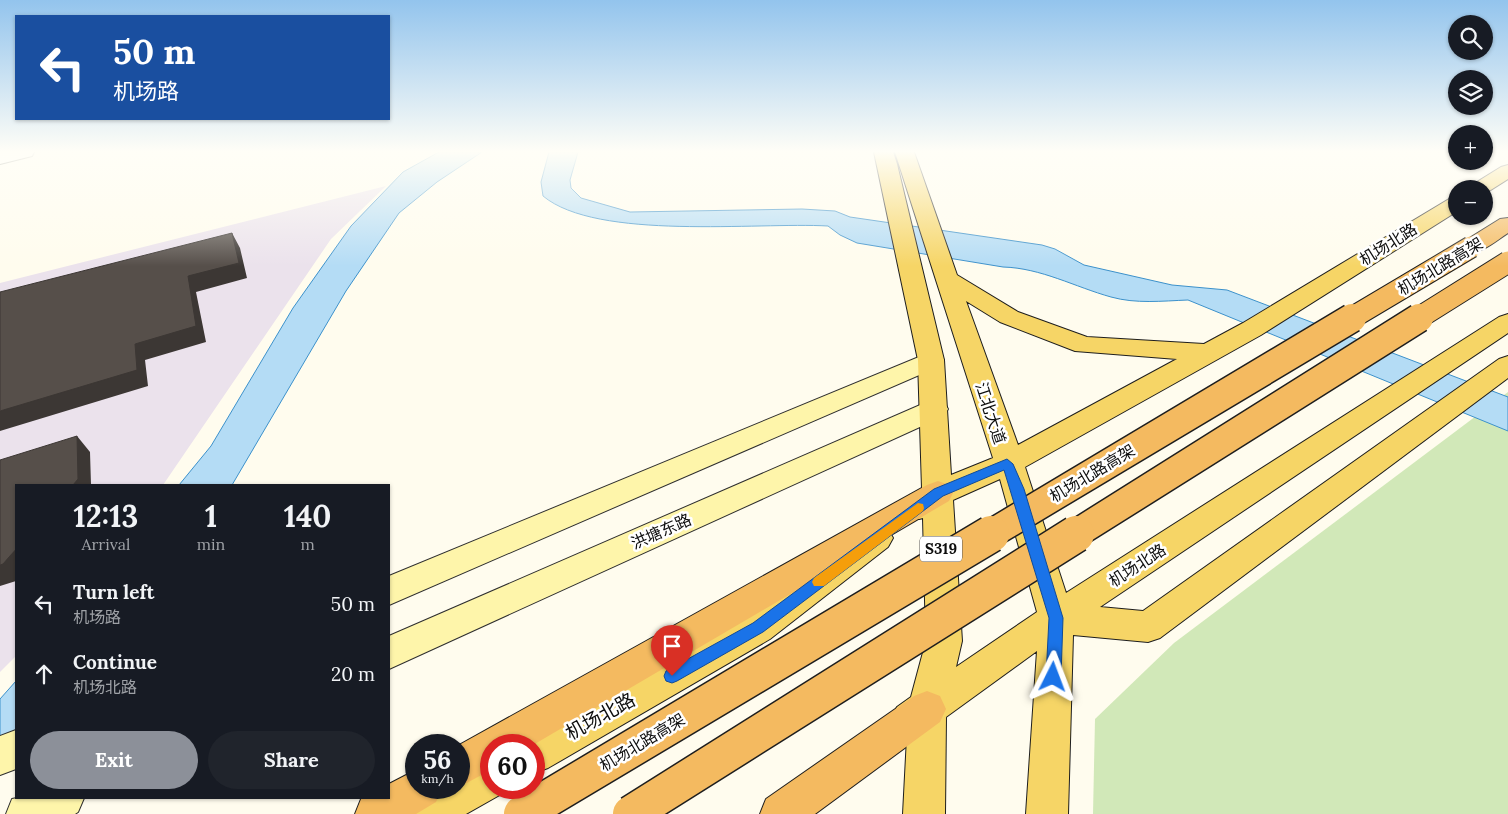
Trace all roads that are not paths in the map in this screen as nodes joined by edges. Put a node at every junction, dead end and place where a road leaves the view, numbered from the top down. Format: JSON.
{"nodes":[{"id":1,"x":893,"y":190,"type":"edge"},
{"id":2,"x":918,"y":190,"type":"edge"},
{"id":3,"x":1448,"y":208,"type":"edge"},
{"id":4,"x":1508,"y":224,"type":"edge"},
{"id":5,"x":1508,"y":262,"type":"edge"},
{"id":6,"x":946,"y":279,"type":"junction"},
{"id":7,"x":1508,"y":322,"type":"edge"},
{"id":8,"x":1207,"y":354,"type":"junction"},
{"id":9,"x":932,"y":360,"type":"junction"},
{"id":10,"x":1508,"y":365,"type":"edge"},
{"id":11,"x":934,"y":409,"type":"junction"},
{"id":12,"x":1007,"y":464,"type":"junction"},
{"id":13,"x":938,"y":493,"type":"junction"},
{"id":14,"x":390,"y":591,"type":"edge"},
{"id":15,"x":1056,"y":618,"type":"junction"},
{"id":16,"x":390,"y":652,"type":"edge"},
{"id":17,"x":927,"y":709,"type":"junction"},
{"id":18,"x":515,"y":734,"type":"edge"},
{"id":19,"x":545,"y":748,"type":"edge"},
{"id":20,"x":15,"y":749,"type":"edge"},
{"id":21,"x":0,"y":756,"type":"edge"},
{"id":22,"x":480,"y":784,"type":"edge"},
{"id":23,"x":405,"y":798,"type":"edge"},
{"id":24,"x":62,"y":799,"type":"edge"},
{"id":25,"x":27,"y":814,"type":"edge"},
{"id":26,"x":376,"y":814,"type":"edge"},
{"id":27,"x":426,"y":814,"type":"edge"},
{"id":28,"x":522,"y":814,"type":"edge"},
{"id":29,"x":631,"y":814,"type":"edge"},
{"id":30,"x":770,"y":814,"type":"edge"},
{"id":31,"x":781,"y":814,"type":"edge"},
{"id":32,"x":924,"y":814,"type":"edge"},
{"id":33,"x":1047,"y":814,"type":"edge"}],
"edges":[{"from":1,"to":9,"type":"main road","number":"S319"},
{"from":2,"to":6,"type":"main road","name":"江北大道"},
{"from":3,"to":8,"type":"main road","name":"机场北路"},
{"from":4,"to":28,"type":"highway","name":"机场北路高架","bridge":true},
{"from":5,"to":29,"type":"highway","name":"机场北路高架","bridge":true},
{"from":6,"to":8,"type":"main road"},
{"from":6,"to":12,"type":"main road","name":"江北大道"},
{"from":7,"to":15,"type":"main road","name":"机场北路"},
{"from":8,"to":12,"type":"main road","name":"机场北路"},
{"from":9,"to":11,"type":"main road","number":"S319"},
{"from":9,"to":14,"type":"main road"},
{"from":10,"to":15,"type":"main road"},
{"from":11,"to":13,"type":"main road","number":"S319"},
{"from":11,"to":16,"type":"main road","name":"洪塘东路"},
{"from":12,"to":13,"type":"main road","name":"机场北路"},
{"from":12,"to":15,"type":"main road","name":"江北大道"},
{"from":13,"to":17,"type":"main road","number":"S319"},
{"from":13,"to":18,"type":"highway"},
{"from":13,"to":19,"type":"main road","name":"机场北路"},
{"from":15,"to":17,"type":"main road","name":"机场北路"},
{"from":15,"to":33,"type":"main road","name":"江北大道"},
{"from":17,"to":30,"type":"main road","name":"机场北路"},
{"from":17,"to":31,"type":"highway"},
{"from":17,"to":32,"type":"main road","number":"S319"},
{"from":20,"to":21,"type":"main road"},
{"from":22,"to":27,"type":"main road"},
{"from":23,"to":26,"type":"highway"},
{"from":24,"to":25,"type":"main road"}]}
